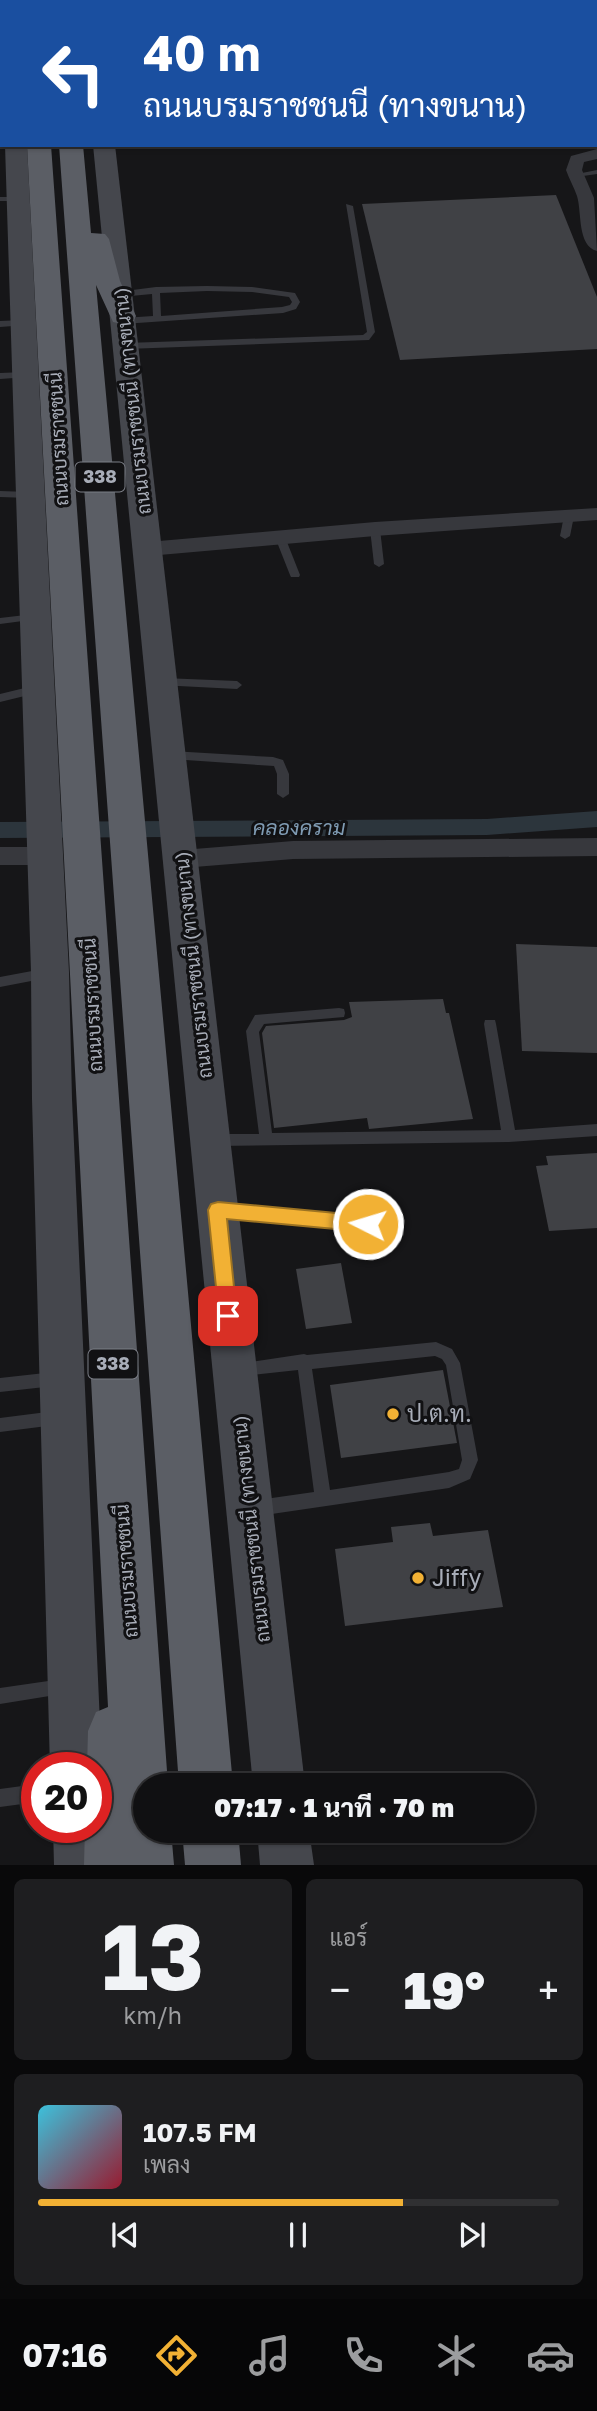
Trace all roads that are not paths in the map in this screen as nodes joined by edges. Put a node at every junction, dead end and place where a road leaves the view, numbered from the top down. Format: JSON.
{"nodes":[{"id":1,"x":16,"y":147,"type":"edge"},
{"id":2,"x":39,"y":147,"type":"edge"},
{"id":3,"x":71,"y":147,"type":"edge"},
{"id":4,"x":104,"y":147,"type":"edge"},
{"id":5,"x":597,"y":154,"type":"edge"},
{"id":6,"x":597,"y":172,"type":"edge"},
{"id":7,"x":576,"y":175,"type":"junction"},
{"id":8,"x":76,"y":192,"type":"junction"},
{"id":9,"x":12,"y":194,"type":"edge"},
{"id":10,"x":592,"y":197,"type":"edge"},
{"id":11,"x":349,"y":206,"type":"dead end"},
{"id":12,"x":595,"y":239,"type":"edge"},
{"id":13,"x":156,"y":290,"type":"junction"},
{"id":14,"x":241,"y":290,"type":"junction"},
{"id":15,"x":50,"y":301,"type":"junction"},
{"id":16,"x":238,"y":312,"type":"junction"},
{"id":17,"x":158,"y":317,"type":"junction"},
{"id":18,"x":123,"y":319,"type":"junction"},
{"id":19,"x":11,"y":324,"type":"edge"},
{"id":20,"x":12,"y":375,"type":"edge"},
{"id":21,"x":0,"y":494,"type":"edge"},
{"id":22,"x":29,"y":495,"type":"junction"},
{"id":23,"x":597,"y":514,"type":"edge"},
{"id":24,"x":375,"y":529,"type":"junction"},
{"id":25,"x":280,"y":537,"type":"junction"},
{"id":26,"x":148,"y":549,"type":"junction"},
{"id":27,"x":379,"y":564,"type":"dead end"},
{"id":28,"x":295,"y":575,"type":"dead end"},
{"id":29,"x":34,"y":617,"type":"junction"},
{"id":30,"x":0,"y":621,"type":"edge"},
{"id":31,"x":163,"y":682,"type":"junction"},
{"id":32,"x":237,"y":685,"type":"dead end"},
{"id":33,"x":37,"y":689,"type":"junction"},
{"id":34,"x":0,"y":698,"type":"edge"},
{"id":35,"x":171,"y":755,"type":"junction"},
{"id":36,"x":282,"y":794,"type":"dead end"},
{"id":37,"x":597,"y":847,"type":"edge"},
{"id":38,"x":0,"y":856,"type":"edge"},
{"id":39,"x":57,"y":856,"type":"junction"},
{"id":40,"x":182,"y":857,"type":"junction"},
{"id":41,"x":50,"y":972,"type":"junction"},
{"id":42,"x":0,"y":982,"type":"edge"},
{"id":43,"x":339,"y":1013,"type":"dead end"},
{"id":44,"x":490,"y":1024,"type":"dead end"},
{"id":45,"x":597,"y":1130,"type":"edge"},
{"id":46,"x":509,"y":1136,"type":"junction"},
{"id":47,"x":266,"y":1139,"type":"junction"},
{"id":48,"x":211,"y":1140,"type":"junction"},
{"id":49,"x":218,"y":1210,"type":"junction"},
{"id":50,"x":368,"y":1224,"type":"dead end"},
{"id":51,"x":304,"y":1361,"type":"junction"},
{"id":52,"x":233,"y":1370,"type":"junction"},
{"id":53,"x":0,"y":1385,"type":"edge"},
{"id":54,"x":62,"y":1398,"type":"junction"},
{"id":55,"x":0,"y":1424,"type":"edge"},
{"id":56,"x":323,"y":1498,"type":"junction"},
{"id":57,"x":247,"y":1511,"type":"junction"},
{"id":58,"x":124,"y":1552,"type":"junction"},
{"id":59,"x":73,"y":1685,"type":"junction"},
{"id":60,"x":0,"y":1696,"type":"edge"},
{"id":61,"x":75,"y":1752,"type":"edge"},
{"id":62,"x":205,"y":1773,"type":"edge"},
{"id":63,"x":278,"y":1773,"type":"edge"},
{"id":64,"x":21,"y":1795,"type":"edge"},
{"id":65,"x":0,"y":1798,"type":"edge"},
{"id":66,"x":80,"y":1843,"type":"edge"},
{"id":67,"x":211,"y":1843,"type":"edge"},
{"id":68,"x":284,"y":1843,"type":"edge"},
{"id":69,"x":81,"y":1865,"type":"edge"},
{"id":70,"x":112,"y":1865,"type":"edge"},
{"id":71,"x":146,"y":1865,"type":"edge"},
{"id":72,"x":212,"y":1865,"type":"edge"},
{"id":73,"x":287,"y":1865,"type":"edge"}],
"edges":[{"from":1,"to":9,"type":"main road","number":"338"},
{"from":2,"to":15,"type":"highway","name":"ถนนบรมราชชนนี","number":"338"},
{"from":3,"to":8,"type":"highway","name":"ถนนบรมราชชนนี","number":"338"},
{"from":4,"to":18,"type":"main road","name":"ถนนบรมราชชนนี (ทางขนาน)","number":"338"},
{"from":5,"to":7,"type":"street"},
{"from":6,"to":7,"type":"lane"},
{"from":7,"to":10,"type":"street"},
{"from":8,"to":18,"type":"highway"},
{"from":8,"to":62,"type":"highway","name":"ถนนบรมราชชนนี","number":"338"},
{"from":9,"to":15,"type":"highway"},
{"from":9,"to":19,"type":"main road","number":"338"},
{"from":10,"to":12,"type":"street"},
{"from":11,"to":18,"type":"lane"},
{"from":13,"to":14,"type":"lane"},
{"from":13,"to":17,"type":"lane"},
{"from":13,"to":18,"type":"lane"},
{"from":14,"to":16,"type":"lane"},
{"from":14,"to":16,"type":"lane"},
{"from":15,"to":39,"type":"highway","name":"ถนนบรมราชชนนี","number":"338"},
{"from":16,"to":17,"type":"lane"},
{"from":17,"to":18,"type":"lane"},
{"from":18,"to":26,"type":"main road","name":"ถนนบรมราชชนนี (ทางขนาน)","number":"338"},
{"from":19,"to":20,"type":"main road","number":"338"},
{"from":20,"to":22,"type":"main road","number":"338"},
{"from":21,"to":22,"type":"lane"},
{"from":22,"to":29,"type":"main road","number":"338"},
{"from":23,"to":24,"type":"street"},
{"from":24,"to":25,"type":"street"},
{"from":24,"to":27,"type":"lane"},
{"from":25,"to":26,"type":"street"},
{"from":25,"to":28,"type":"lane"},
{"from":26,"to":31,"type":"main road","name":"ถนนบรมราชชนนี (ทางขนาน)","number":"338"},
{"from":29,"to":30,"type":"lane"},
{"from":29,"to":33,"type":"main road","number":"338"},
{"from":31,"to":32,"type":"lane"},
{"from":31,"to":35,"type":"main road","name":"ถนนบรมราชชนนี (ทางขนาน)","number":"338"},
{"from":33,"to":34,"type":"lane"},
{"from":33,"to":39,"type":"main road","number":"338"},
{"from":35,"to":36,"type":"lane"},
{"from":35,"to":40,"type":"main road","name":"ถนนบรมราชชนนี (ทางขนาน)","number":"338"},
{"from":37,"to":40,"type":"street"},
{"from":38,"to":39,"type":"street"},
{"from":39,"to":41,"type":"main road","number":"338"},
{"from":39,"to":58,"type":"highway","name":"ถนนบรมราชชนนี","number":"338"},
{"from":40,"to":48,"type":"main road","name":"ถนนบรมราชชนนี (ทางขนาน)","number":"338"},
{"from":41,"to":42,"type":"lane"},
{"from":41,"to":54,"type":"main road","number":"338"},
{"from":43,"to":47,"type":"lane"},
{"from":44,"to":46,"type":"lane"},
{"from":45,"to":46,"type":"lane"},
{"from":46,"to":47,"type":"lane"},
{"from":47,"to":48,"type":"lane"},
{"from":48,"to":49,"type":"main road","name":"ถนนบรมราชชนนี (ทางขนาน)","number":"338"},
{"from":49,"to":50,"type":"lane"},
{"from":49,"to":52,"type":"main road","name":"ถนนบรมราชชนนี (ทางขนาน)","number":"338"},
{"from":51,"to":52,"type":"lane"},
{"from":51,"to":56,"type":"lane"},
{"from":51,"to":56,"type":"lane"},
{"from":52,"to":57,"type":"main road","name":"ถนนบรมราชชนนี (ทางขนาน)","number":"338"},
{"from":53,"to":54,"type":"lane"},
{"from":54,"to":55,"type":"lane"},
{"from":54,"to":59,"type":"main road","number":"338"},
{"from":56,"to":57,"type":"lane"},
{"from":57,"to":63,"type":"main road","name":"ถนนบรมราชชนนี (ทางขนาน)","number":"338"},
{"from":58,"to":70,"type":"highway"},
{"from":58,"to":71,"type":"highway","name":"ถนนบรมราชชนนี","number":"338"},
{"from":59,"to":60,"type":"lane"},
{"from":59,"to":61,"type":"main road","number":"338"},
{"from":64,"to":65,"type":"lane"},
{"from":66,"to":69,"type":"main road"},
{"from":67,"to":72,"type":"highway"},
{"from":68,"to":73,"type":"main road"}]}
